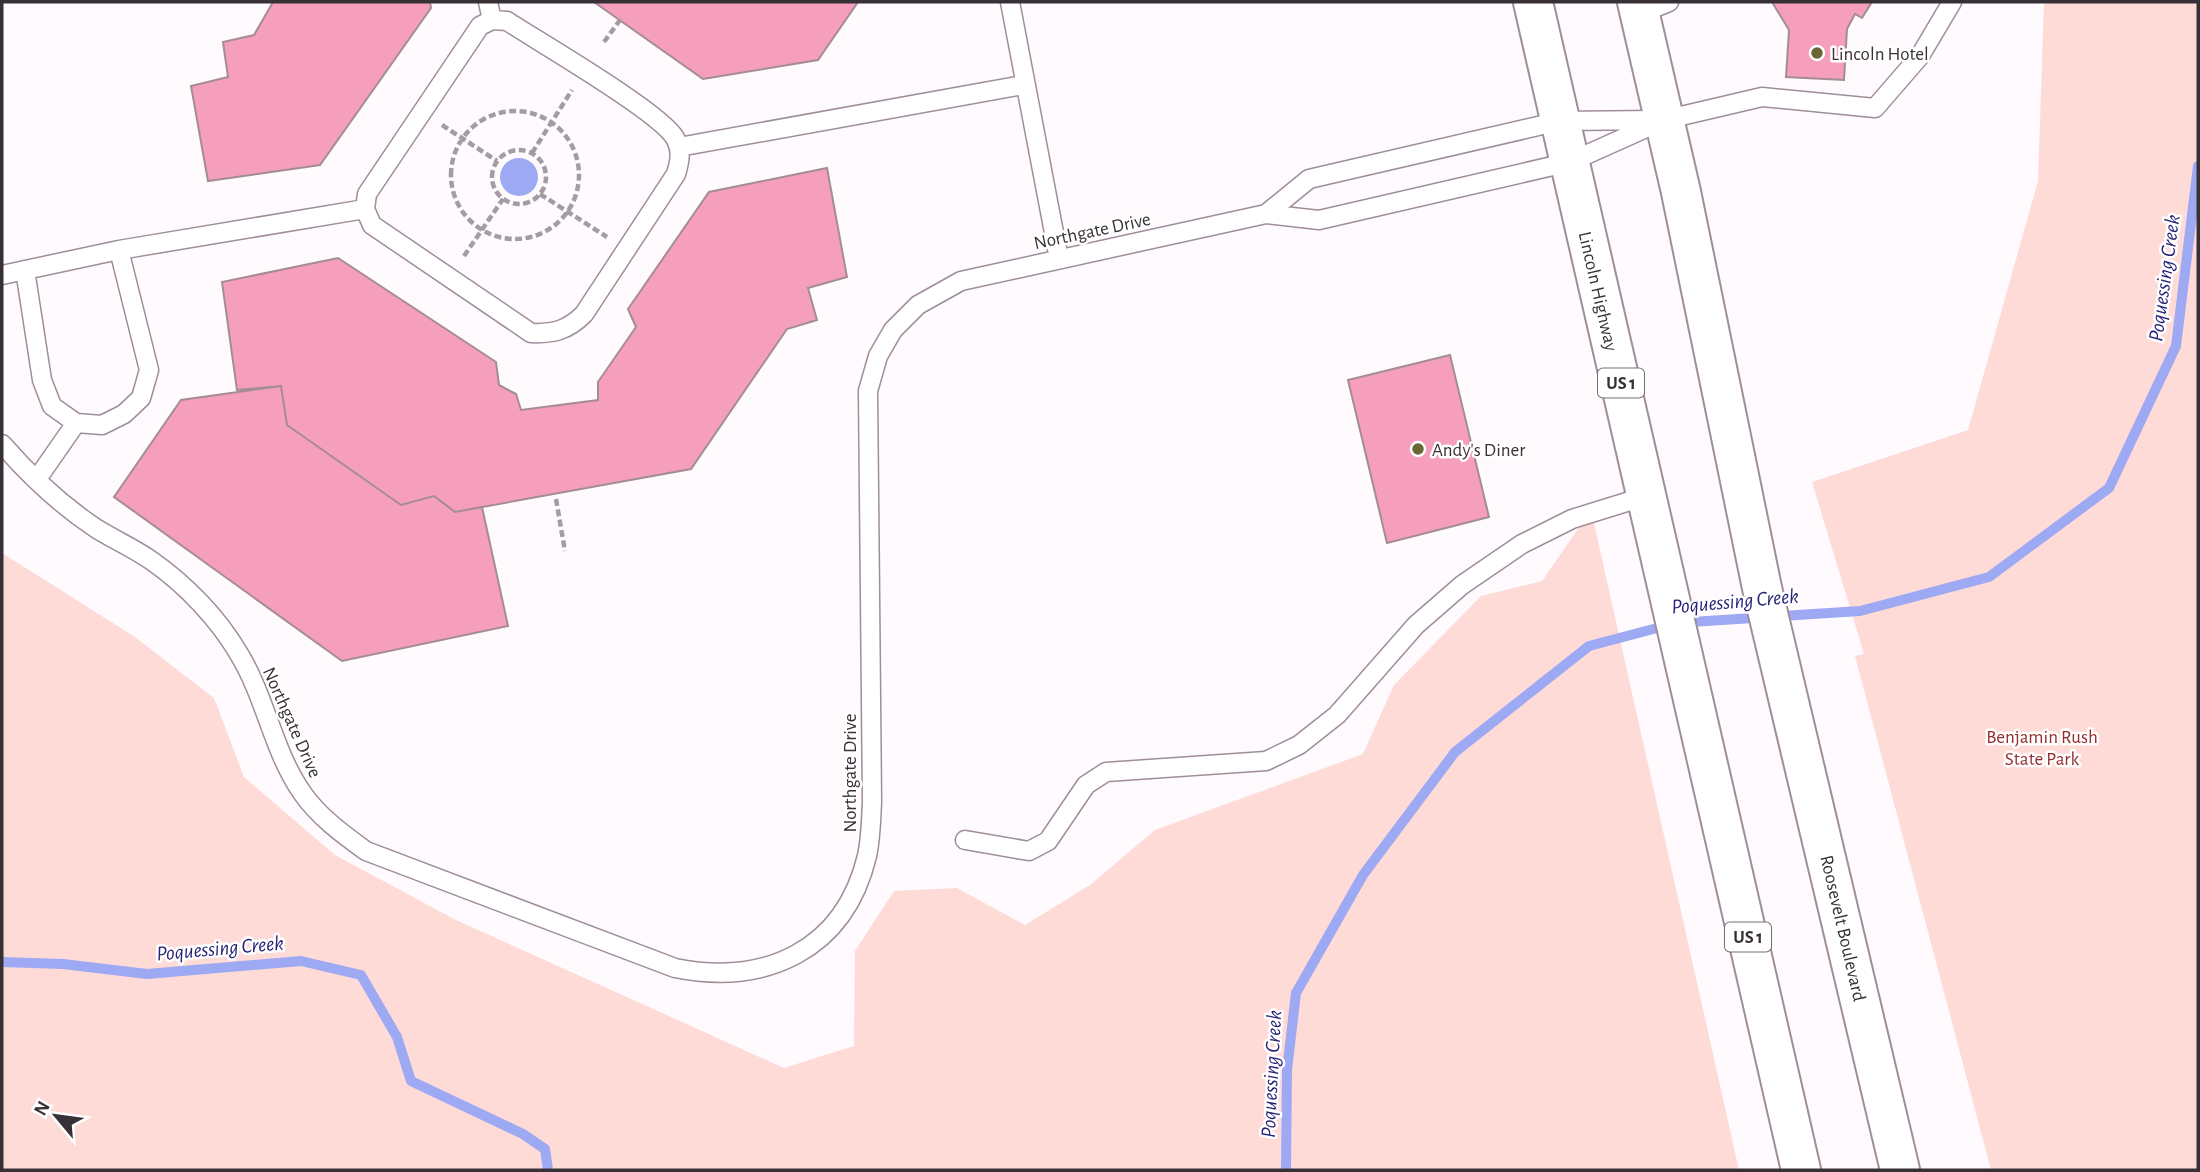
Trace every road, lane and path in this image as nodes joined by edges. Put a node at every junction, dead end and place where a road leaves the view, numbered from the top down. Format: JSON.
{"nodes":[{"id":1,"x":1010,"y":2,"type":"edge"},
{"id":2,"x":1533,"y":2,"type":"edge"},
{"id":3,"x":1952,"y":2,"type":"edge"},
{"id":4,"x":1649,"y":6,"type":"edge"},
{"id":5,"x":490,"y":11,"type":"edge"},
{"id":6,"x":620,"y":20,"type":"dead end"},
{"id":7,"x":604,"y":42,"type":"dead end"},
{"id":8,"x":584,"y":72,"type":"junction"},
{"id":9,"x":1023,"y":85,"type":"junction"},
{"id":10,"x":422,"y":112,"type":"junction"},
{"id":11,"x":1664,"y":120,"type":"junction"},
{"id":12,"x":1560,"y":121,"type":"junction"},
{"id":13,"x":552,"y":122,"type":"junction"},
{"id":14,"x":462,"y":139,"type":"junction"},
{"id":15,"x":679,"y":147,"type":"junction"},
{"id":16,"x":532,"y":153,"type":"junction"},
{"id":17,"x":497,"y":161,"type":"junction"},
{"id":18,"x":1570,"y":162,"type":"junction"},
{"id":19,"x":540,"y":194,"type":"junction"},
{"id":20,"x":503,"y":199,"type":"junction"},
{"id":21,"x":365,"y":209,"type":"junction"},
{"id":22,"x":568,"y":212,"type":"junction"},
{"id":23,"x":1266,"y":214,"type":"junction"},
{"id":24,"x":481,"y":230,"type":"junction"},
{"id":25,"x":119,"y":250,"type":"junction"},
{"id":26,"x":626,"y":250,"type":"junction"},
{"id":27,"x":1059,"y":260,"type":"junction"},
{"id":28,"x":24,"y":270,"type":"junction"},
{"id":29,"x":2,"y":275,"type":"edge"},
{"id":30,"x":450,"y":278,"type":"junction"},
{"id":31,"x":76,"y":422,"type":"junction"},
{"id":32,"x":2,"y":444,"type":"edge"},
{"id":33,"x":37,"y":479,"type":"junction"},
{"id":34,"x":1646,"y":496,"type":"junction"},
{"id":35,"x":556,"y":499,"type":"dead end"},
{"id":36,"x":565,"y":551,"type":"dead end"},
{"id":37,"x":965,"y":840,"type":"dead end"},
{"id":38,"x":1801,"y":1170,"type":"edge"},
{"id":39,"x":1900,"y":1170,"type":"edge"}],
"edges":[{"from":1,"to":9,"type":"lane"},
{"from":2,"to":12,"type":"highway","name":"Lincoln Highway","number":"US 1"},
{"from":3,"to":11,"type":"lane"},
{"from":4,"to":11,"type":"highway"},
{"from":5,"to":8,"type":"lane"},
{"from":5,"to":10,"type":"lane"},
{"from":6,"to":7,"type":"path"},
{"from":8,"to":13,"type":"path"},
{"from":8,"to":15,"type":"lane"},
{"from":9,"to":15,"type":"lane"},
{"from":9,"to":27,"type":"lane"},
{"from":10,"to":14,"type":"path"},
{"from":10,"to":21,"type":"lane"},
{"from":11,"to":12,"type":"lane","name":"Northgate Drive"},
{"from":11,"to":18,"type":"lane","name":"Northgate Drive"},
{"from":11,"to":39,"type":"highway","name":"Roosevelt Boulevard"},
{"from":12,"to":18,"type":"highway","name":"Lincoln Highway","number":"US 1"},
{"from":12,"to":23,"type":"lane","name":"Northgate Drive"},
{"from":13,"to":14,"type":"path"},
{"from":13,"to":16,"type":"path"},
{"from":13,"to":22,"type":"path"},
{"from":14,"to":17,"type":"path"},
{"from":14,"to":24,"type":"path"},
{"from":15,"to":26,"type":"lane"},
{"from":16,"to":17,"type":"path"},
{"from":16,"to":19,"type":"path"},
{"from":17,"to":20,"type":"path"},
{"from":18,"to":23,"type":"lane","name":"Northgate Drive"},
{"from":18,"to":34,"type":"highway","name":"Lincoln Highway","number":"US 1"},
{"from":19,"to":20,"type":"path"},
{"from":19,"to":22,"type":"path"},
{"from":20,"to":24,"type":"path"},
{"from":21,"to":25,"type":"lane"},
{"from":21,"to":30,"type":"lane"},
{"from":22,"to":24,"type":"path"},
{"from":22,"to":26,"type":"path"},
{"from":23,"to":27,"type":"lane","name":"Northgate Drive"},
{"from":24,"to":30,"type":"path"},
{"from":25,"to":28,"type":"lane"},
{"from":25,"to":31,"type":"lane"},
{"from":26,"to":30,"type":"lane"},
{"from":27,"to":33,"type":"lane","name":"Northgate Drive"},
{"from":28,"to":29,"type":"lane"},
{"from":28,"to":31,"type":"lane"},
{"from":31,"to":33,"type":"lane"},
{"from":32,"to":33,"type":"lane","name":"Northgate Drive"},
{"from":34,"to":37,"type":"lane"},
{"from":34,"to":38,"type":"highway","name":"Lincoln Highway","number":"US 1"},
{"from":35,"to":36,"type":"path"}]}
